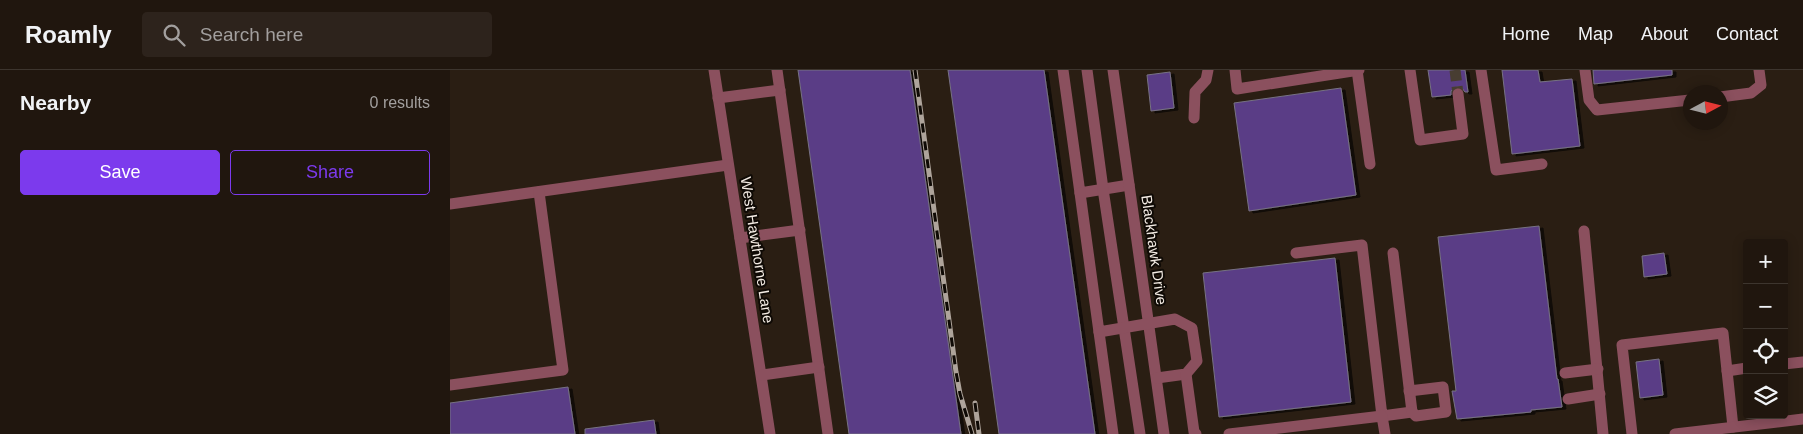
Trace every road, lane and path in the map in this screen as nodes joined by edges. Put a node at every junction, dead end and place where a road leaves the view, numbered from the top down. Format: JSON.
{"nodes":[{"id":1,"x":714,"y":70,"type":"edge"},
{"id":2,"x":777,"y":70,"type":"edge"},
{"id":3,"x":1063,"y":70,"type":"edge"},
{"id":4,"x":1087,"y":70,"type":"edge"},
{"id":5,"x":1113,"y":70,"type":"edge"},
{"id":6,"x":1208,"y":70,"type":"edge"},
{"id":7,"x":1235,"y":70,"type":"edge"},
{"id":8,"x":1358,"y":70,"type":"edge"},
{"id":9,"x":1410,"y":70,"type":"edge"},
{"id":10,"x":1481,"y":70,"type":"edge"},
{"id":11,"x":1586,"y":70,"type":"edge"},
{"id":12,"x":1759,"y":70,"type":"edge"},
{"id":13,"x":1332,"y":72,"type":"edge"},
{"id":14,"x":780,"y":90,"type":"junction"},
{"id":15,"x":1458,"y":94,"type":"tunnel mouth"},
{"id":16,"x":1728,"y":96,"type":"edge"},
{"id":17,"x":718,"y":98,"type":"junction"},
{"id":18,"x":1683,"y":101,"type":"edge"},
{"id":19,"x":1194,"y":118,"type":"dead end"},
{"id":20,"x":1370,"y":164,"type":"dead end"},
{"id":21,"x":1542,"y":164,"type":"dead end"},
{"id":22,"x":728,"y":165,"type":"junction"},
{"id":23,"x":1130,"y":185,"type":"junction"},
{"id":24,"x":1103,"y":189,"type":"junction"},
{"id":25,"x":539,"y":192,"type":"junction"},
{"id":26,"x":1080,"y":193,"type":"junction"},
{"id":27,"x":450,"y":204,"type":"edge"},
{"id":28,"x":800,"y":230,"type":"junction"},
{"id":29,"x":1584,"y":231,"type":"dead end"},
{"id":30,"x":740,"y":238,"type":"junction"},
{"id":31,"x":1296,"y":253,"type":"dead end"},
{"id":32,"x":1393,"y":253,"type":"dead end"},
{"id":33,"x":1149,"y":324,"type":"junction"},
{"id":34,"x":1124,"y":328,"type":"junction"},
{"id":35,"x":1099,"y":332,"type":"junction"},
{"id":36,"x":1803,"y":362,"type":"edge"},
{"id":37,"x":1788,"y":364,"type":"edge"},
{"id":38,"x":818,"y":367,"type":"junction"},
{"id":39,"x":1743,"y":368,"type":"edge"},
{"id":40,"x":1598,"y":369,"type":"junction"},
{"id":41,"x":1727,"y":370,"type":"junction"},
{"id":42,"x":1565,"y":373,"type":"dead end"},
{"id":43,"x":1186,"y":374,"type":"junction"},
{"id":44,"x":762,"y":375,"type":"junction"},
{"id":45,"x":1157,"y":378,"type":"junction"},
{"id":46,"x":450,"y":385,"type":"edge"},
{"id":47,"x":1409,"y":391,"type":"junction"},
{"id":48,"x":1600,"y":394,"type":"junction"},
{"id":49,"x":1568,"y":399,"type":"dead end"},
{"id":50,"x":1412,"y":412,"type":"junction"},
{"id":51,"x":1382,"y":416,"type":"junction"},
{"id":52,"x":1803,"y":419,"type":"edge"},
{"id":53,"x":1733,"y":427,"type":"junction"},
{"id":54,"x":1286,"y":431,"type":"edge"},
{"id":55,"x":770,"y":434,"type":"edge"},
{"id":56,"x":828,"y":434,"type":"edge"},
{"id":57,"x":1113,"y":434,"type":"edge"},
{"id":58,"x":1140,"y":434,"type":"edge"},
{"id":59,"x":1164,"y":434,"type":"edge"},
{"id":60,"x":1196,"y":434,"type":"edge"},
{"id":61,"x":1229,"y":434,"type":"edge"},
{"id":62,"x":1385,"y":434,"type":"edge"},
{"id":63,"x":1603,"y":434,"type":"edge"},
{"id":64,"x":1632,"y":434,"type":"edge"},
{"id":65,"x":1675,"y":434,"type":"edge"}],
"edges":[{"from":1,"to":17,"type":"street","name":"West Hawthorne Lane"},
{"from":2,"to":14,"type":"street"},
{"from":3,"to":26,"type":"street"},
{"from":4,"to":24,"type":"street"},
{"from":5,"to":23,"type":"street","name":"Blackhawk Drive"},
{"from":6,"to":19,"type":"street"},
{"from":7,"to":13,"type":"street"},
{"from":8,"to":13,"type":"street"},
{"from":8,"to":20,"type":"street"},
{"from":9,"to":15,"type":"street"},
{"from":10,"to":21,"type":"street"},
{"from":11,"to":18,"type":"street"},
{"from":12,"to":16,"type":"street"},
{"from":14,"to":17,"type":"street"},
{"from":14,"to":28,"type":"street"},
{"from":17,"to":22,"type":"street","name":"West Hawthorne Lane"},
{"from":22,"to":25,"type":"street"},
{"from":22,"to":30,"type":"street","name":"West Hawthorne Lane"},
{"from":23,"to":24,"type":"street"},
{"from":23,"to":33,"type":"street","name":"Blackhawk Drive"},
{"from":24,"to":26,"type":"street"},
{"from":24,"to":34,"type":"street"},
{"from":25,"to":27,"type":"street"},
{"from":25,"to":46,"type":"street"},
{"from":26,"to":35,"type":"street"},
{"from":28,"to":30,"type":"street"},
{"from":28,"to":38,"type":"street"},
{"from":29,"to":40,"type":"street"},
{"from":30,"to":44,"type":"street","name":"West Hawthorne Lane"},
{"from":31,"to":51,"type":"street"},
{"from":32,"to":47,"type":"street"},
{"from":33,"to":34,"type":"street"},
{"from":33,"to":43,"type":"street"},
{"from":33,"to":45,"type":"street","name":"Blackhawk Drive"},
{"from":34,"to":35,"type":"street"},
{"from":34,"to":58,"type":"street"},
{"from":35,"to":57,"type":"street"},
{"from":36,"to":37,"type":"street"},
{"from":38,"to":44,"type":"street"},
{"from":38,"to":56,"type":"street"},
{"from":39,"to":41,"type":"street"},
{"from":40,"to":42,"type":"street"},
{"from":40,"to":48,"type":"street"},
{"from":41,"to":53,"type":"street"},
{"from":41,"to":64,"type":"street"},
{"from":43,"to":45,"type":"street"},
{"from":43,"to":60,"type":"street"},
{"from":44,"to":55,"type":"street","name":"West Hawthorne Lane"},
{"from":45,"to":59,"type":"street","name":"Blackhawk Drive"},
{"from":47,"to":50,"type":"street"},
{"from":47,"to":50,"type":"street"},
{"from":48,"to":49,"type":"street"},
{"from":48,"to":63,"type":"street"},
{"from":50,"to":51,"type":"street"},
{"from":51,"to":54,"type":"street"},
{"from":51,"to":62,"type":"street"},
{"from":52,"to":53,"type":"street"},
{"from":53,"to":65,"type":"street"},
{"from":54,"to":61,"type":"street"}]}
